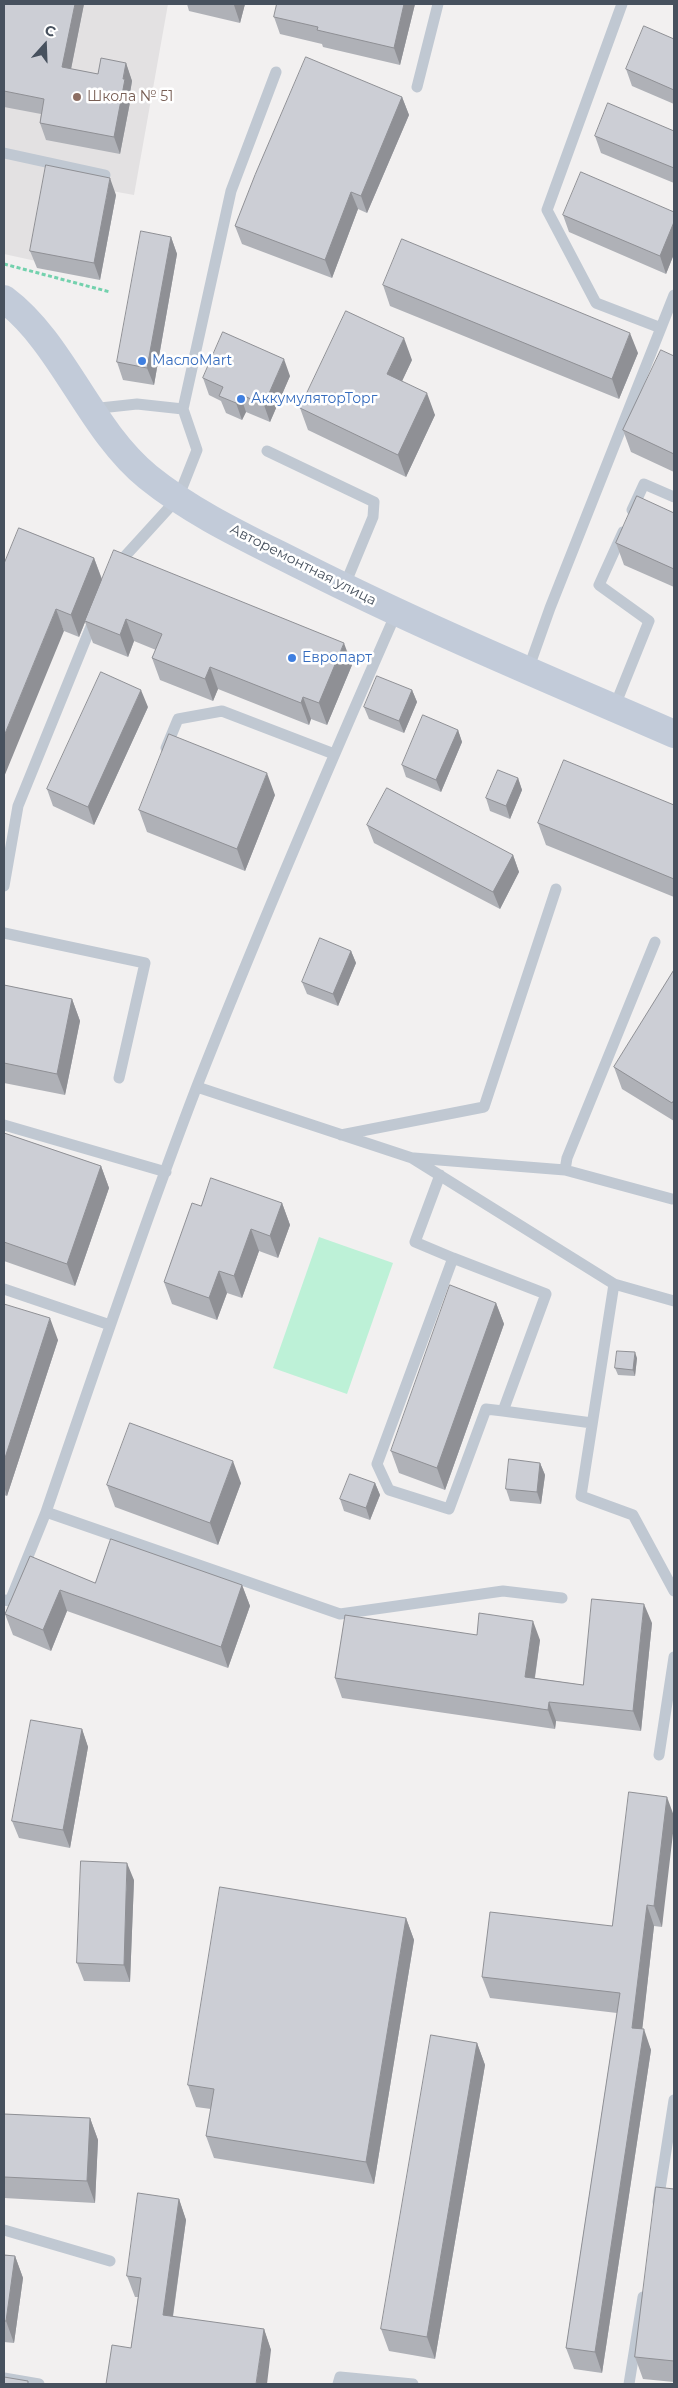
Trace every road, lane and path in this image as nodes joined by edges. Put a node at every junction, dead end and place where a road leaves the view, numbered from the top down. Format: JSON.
{"nodes":[{"id":1,"x":438,"y":4,"type":"edge"},
{"id":2,"x":622,"y":4,"type":"edge"},
{"id":3,"x":276,"y":72,"type":"dead end"},
{"id":4,"x":417,"y":87,"type":"dead end"},
{"id":5,"x":4,"y":153,"type":"edge"},
{"id":6,"x":105,"y":175,"type":"edge"},
{"id":7,"x":4,"y":264,"type":"edge"},
{"id":8,"x":110,"y":292,"type":"dead end"},
{"id":9,"x":674,"y":295,"type":"edge"},
{"id":10,"x":4,"y":299,"type":"edge"},
{"id":11,"x":661,"y":328,"type":"junction"},
{"id":12,"x":90,"y":409,"type":"junction"},
{"id":13,"x":183,"y":409,"type":"junction"},
{"id":14,"x":267,"y":451,"type":"dead end"},
{"id":15,"x":674,"y":497,"type":"edge"},
{"id":16,"x":178,"y":498,"type":"junction"},
{"id":17,"x":112,"y":575,"type":"edge"},
{"id":18,"x":344,"y":587,"type":"junction"},
{"id":19,"x":97,"y":612,"type":"edge"},
{"id":20,"x":397,"y":612,"type":"junction"},
{"id":21,"x":528,"y":670,"type":"junction"},
{"id":22,"x":614,"y":708,"type":"junction"},
{"id":23,"x":674,"y":734,"type":"edge"},
{"id":24,"x":334,"y":754,"type":"junction"},
{"id":25,"x":160,"y":761,"type":"edge"},
{"id":26,"x":4,"y":886,"type":"edge"},
{"id":27,"x":556,"y":889,"type":"dead end"},
{"id":28,"x":4,"y":933,"type":"edge"},
{"id":29,"x":655,"y":942,"type":"dead end"},
{"id":30,"x":119,"y":1078,"type":"dead end"},
{"id":31,"x":197,"y":1087,"type":"junction"},
{"id":32,"x":4,"y":1125,"type":"edge"},
{"id":33,"x":340,"y":1135,"type":"junction"},
{"id":34,"x":412,"y":1158,"type":"junction"},
{"id":35,"x":565,"y":1170,"type":"junction"},
{"id":36,"x":166,"y":1172,"type":"junction"},
{"id":37,"x":440,"y":1175,"type":"junction"},
{"id":38,"x":672,"y":1198,"type":"dead end"},
{"id":39,"x":453,"y":1258,"type":"junction"},
{"id":40,"x":614,"y":1284,"type":"junction"},
{"id":41,"x":4,"y":1288,"type":"edge"},
{"id":42,"x":674,"y":1301,"type":"edge"},
{"id":43,"x":110,"y":1326,"type":"junction"},
{"id":44,"x":503,"y":1411,"type":"junction"},
{"id":45,"x":592,"y":1423,"type":"junction"},
{"id":46,"x":46,"y":1512,"type":"junction"},
{"id":47,"x":674,"y":1592,"type":"edge"},
{"id":48,"x":562,"y":1598,"type":"dead end"},
{"id":49,"x":4,"y":1600,"type":"edge"},
{"id":50,"x":674,"y":1657,"type":"edge"},
{"id":51,"x":659,"y":1755,"type":"dead end"},
{"id":52,"x":674,"y":2100,"type":"edge"},
{"id":53,"x":655,"y":2217,"type":"edge"},
{"id":54,"x":4,"y":2230,"type":"edge"},
{"id":55,"x":110,"y":2261,"type":"dead end"},
{"id":56,"x":644,"y":2286,"type":"edge"},
{"id":57,"x":4,"y":2378,"type":"edge"},
{"id":58,"x":39,"y":2384,"type":"edge"},
{"id":59,"x":338,"y":2384,"type":"edge"},
{"id":60,"x":413,"y":2384,"type":"edge"},
{"id":61,"x":629,"y":2384,"type":"edge"}],
"edges":[{"from":1,"to":4,"type":"lane"},
{"from":2,"to":11,"type":"lane"},
{"from":3,"to":13,"type":"lane"},
{"from":5,"to":6,"type":"lane"},
{"from":7,"to":8,"type":"path"},
{"from":9,"to":11,"type":"lane"},
{"from":10,"to":12,"type":"street","name":"Авторемонтная улица"},
{"from":11,"to":21,"type":"lane"},
{"from":12,"to":13,"type":"lane"},
{"from":12,"to":16,"type":"street","name":"Авторемонтная улица"},
{"from":13,"to":16,"type":"lane"},
{"from":14,"to":18,"type":"lane"},
{"from":15,"to":22,"type":"lane"},
{"from":16,"to":17,"type":"lane"},
{"from":16,"to":18,"type":"street","name":"Авторемонтная улица"},
{"from":18,"to":20,"type":"street","name":"Авторемонтная улица"},
{"from":19,"to":26,"type":"lane"},
{"from":20,"to":21,"type":"street","name":"Авторемонтная улица"},
{"from":20,"to":24,"type":"lane"},
{"from":21,"to":22,"type":"street","name":"Авторемонтная улица"},
{"from":22,"to":23,"type":"street","name":"Авторемонтная улица"},
{"from":24,"to":25,"type":"lane"},
{"from":24,"to":31,"type":"lane"},
{"from":27,"to":33,"type":"lane"},
{"from":28,"to":30,"type":"lane"},
{"from":29,"to":35,"type":"lane"},
{"from":31,"to":33,"type":"lane"},
{"from":31,"to":36,"type":"lane"},
{"from":32,"to":36,"type":"lane"},
{"from":33,"to":34,"type":"lane"},
{"from":34,"to":35,"type":"lane"},
{"from":34,"to":37,"type":"lane"},
{"from":35,"to":38,"type":"lane"},
{"from":36,"to":43,"type":"lane"},
{"from":37,"to":39,"type":"lane"},
{"from":37,"to":40,"type":"lane"},
{"from":39,"to":44,"type":"lane"},
{"from":39,"to":44,"type":"lane"},
{"from":40,"to":42,"type":"lane"},
{"from":40,"to":45,"type":"lane"},
{"from":41,"to":43,"type":"lane"},
{"from":43,"to":46,"type":"lane"},
{"from":44,"to":45,"type":"lane"},
{"from":45,"to":47,"type":"lane"},
{"from":46,"to":48,"type":"lane"},
{"from":46,"to":49,"type":"lane"},
{"from":50,"to":51,"type":"lane"},
{"from":52,"to":53,"type":"lane"},
{"from":54,"to":55,"type":"lane"},
{"from":56,"to":61,"type":"lane"},
{"from":57,"to":58,"type":"lane"},
{"from":59,"to":60,"type":"lane"}]}
